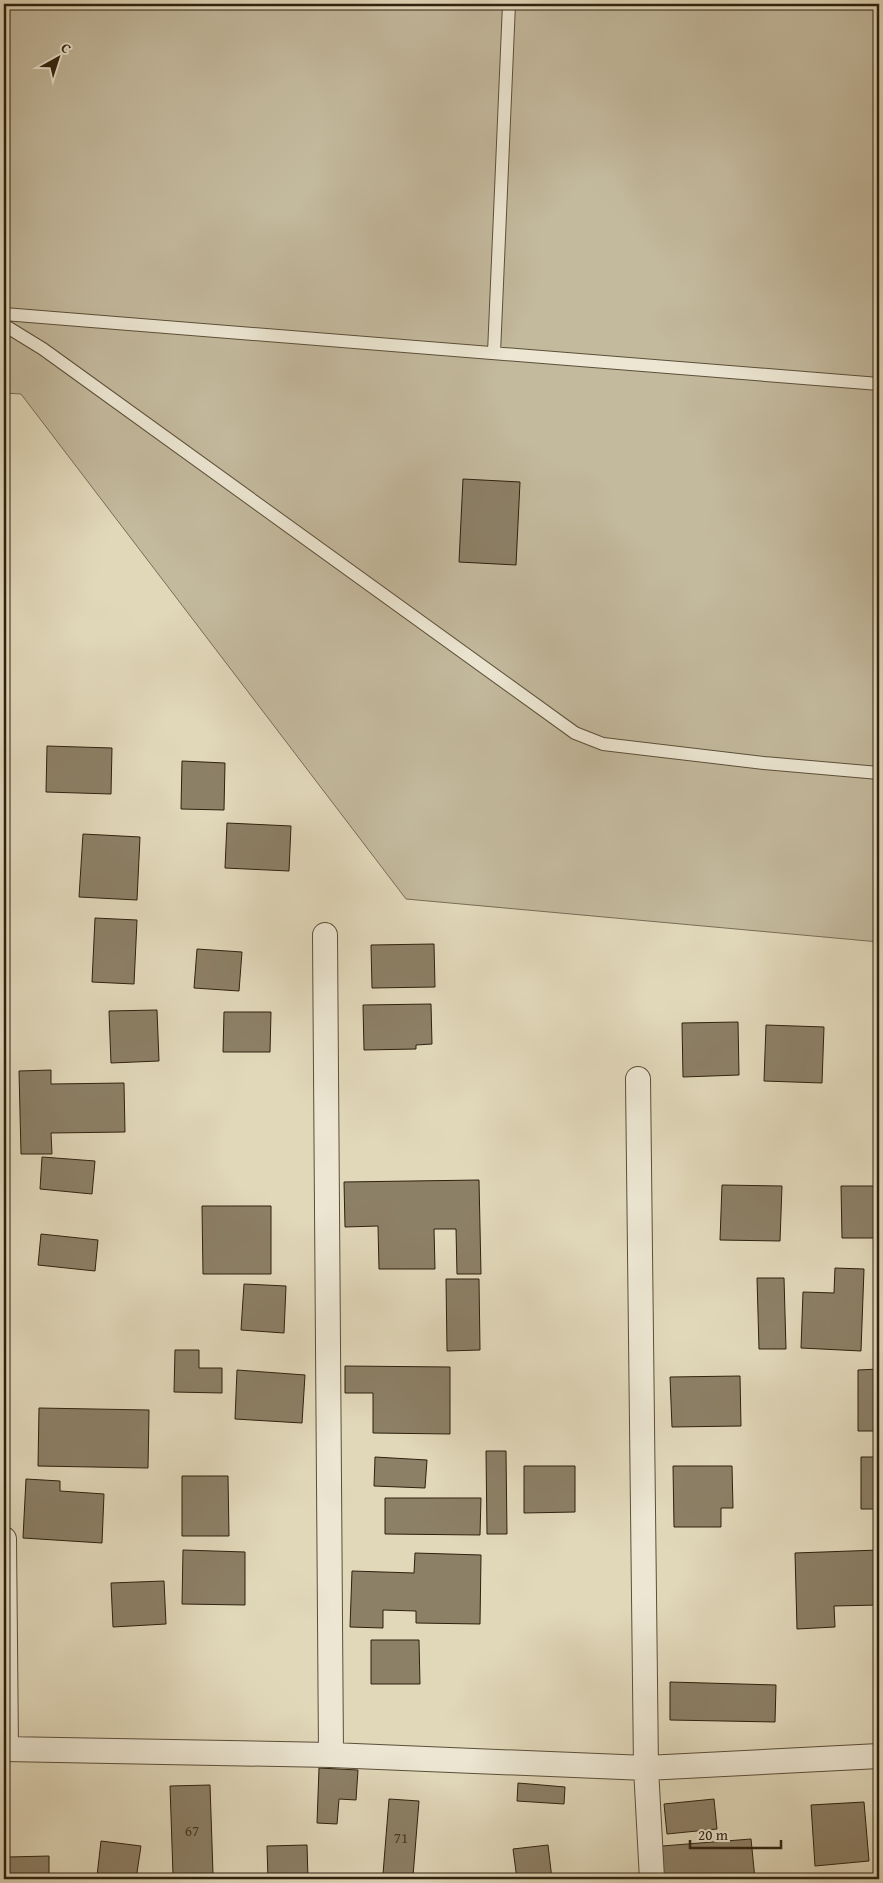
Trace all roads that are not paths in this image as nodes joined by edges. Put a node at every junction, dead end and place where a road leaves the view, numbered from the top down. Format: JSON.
{"nodes":[{"id":1,"x":509,"y":4,"type":"edge"},
{"id":2,"x":4,"y":314,"type":"edge"},
{"id":3,"x":4,"y":325,"type":"edge"},
{"id":4,"x":494,"y":353,"type":"junction"},
{"id":5,"x":879,"y":384,"type":"edge"},
{"id":6,"x":879,"y":773,"type":"edge"},
{"id":7,"x":325,"y":935,"type":"dead end"},
{"id":8,"x":638,"y":1079,"type":"dead end"},
{"id":9,"x":4,"y":1539,"type":"edge"},
{"id":10,"x":5,"y":1749,"type":"edge"},
{"id":11,"x":331,"y":1755,"type":"junction"},
{"id":12,"x":879,"y":1756,"type":"edge"},
{"id":13,"x":646,"y":1768,"type":"junction"},
{"id":14,"x":652,"y":1879,"type":"edge"}],
"edges":[{"from":1,"to":4,"type":"lane"},
{"from":2,"to":4,"type":"lane"},
{"from":3,"to":6,"type":"lane"},
{"from":4,"to":5,"type":"lane"},
{"from":7,"to":11,"type":"street"},
{"from":8,"to":13,"type":"street"},
{"from":9,"to":10,"type":"street"},
{"from":10,"to":11,"type":"street"},
{"from":11,"to":13,"type":"street"},
{"from":12,"to":13,"type":"street"},
{"from":13,"to":14,"type":"street"}]}
